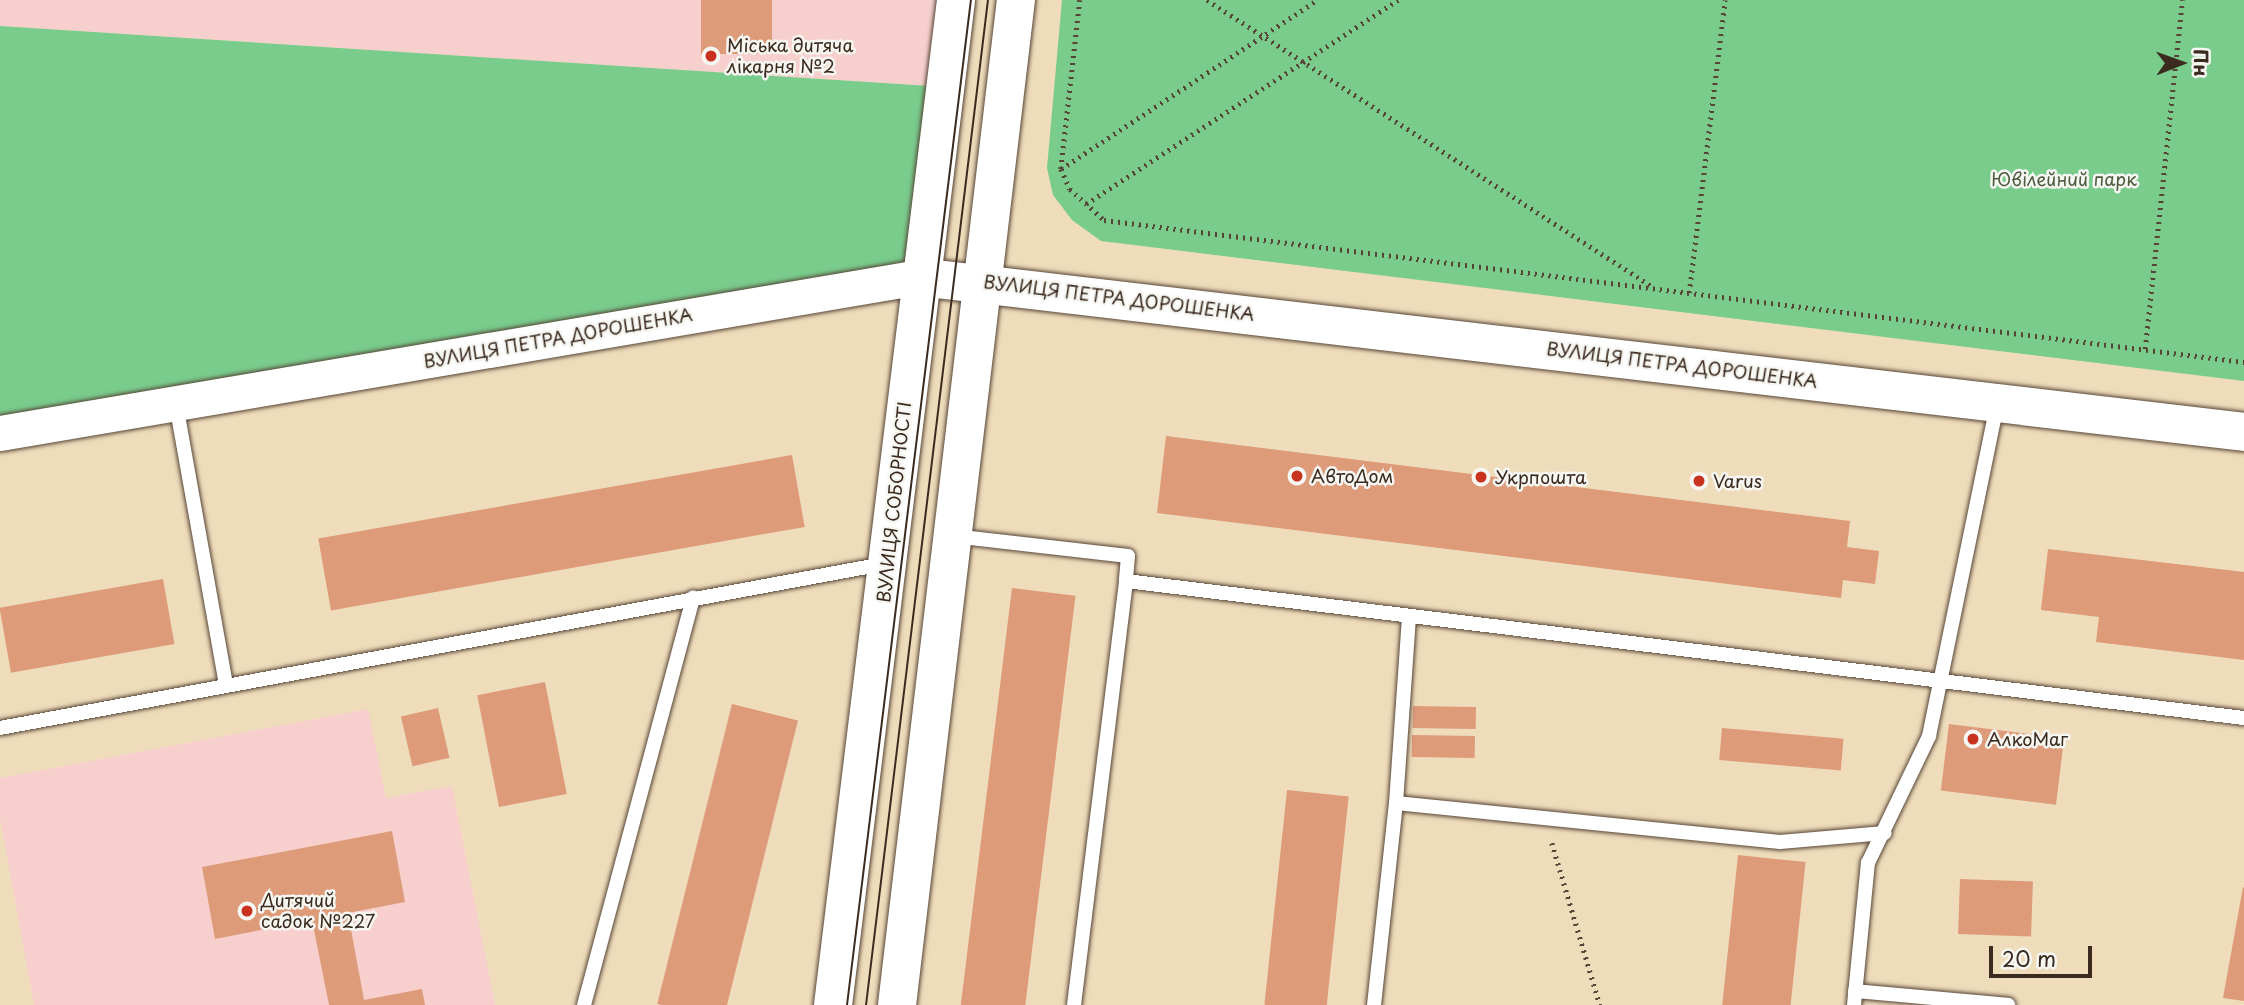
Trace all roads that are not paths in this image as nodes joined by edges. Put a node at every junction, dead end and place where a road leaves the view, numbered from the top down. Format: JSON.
{"nodes":[{"id":1,"x":956,"y":0,"type":"edge"},
{"id":2,"x":1016,"y":0,"type":"edge"},
{"id":3,"x":919,"y":276,"type":"junction"},
{"id":4,"x":982,"y":282,"type":"junction"},
{"id":5,"x":176,"y":402,"type":"junction"},
{"id":6,"x":1997,"y":402,"type":"junction"},
{"id":7,"x":2244,"y":432,"type":"edge"},
{"id":8,"x":0,"y":433,"type":"edge"},
{"id":9,"x":953,"y":536,"type":"junction"},
{"id":10,"x":888,"y":563,"type":"junction"},
{"id":11,"x":1126,"y":581,"type":"junction"},
{"id":12,"x":693,"y":597,"type":"junction"},
{"id":13,"x":1409,"y":616,"type":"junction"},
{"id":14,"x":1940,"y":680,"type":"junction"},
{"id":15,"x":226,"y":684,"type":"junction"},
{"id":16,"x":2244,"y":718,"type":"edge"},
{"id":17,"x":0,"y":728,"type":"edge"},
{"id":18,"x":1396,"y":803,"type":"junction"},
{"id":19,"x":1885,"y":833,"type":"junction"},
{"id":20,"x":1854,"y":998,"type":"edge"},
{"id":21,"x":584,"y":1005,"type":"edge"},
{"id":22,"x":833,"y":1005,"type":"edge"},
{"id":23,"x":897,"y":1005,"type":"edge"},
{"id":24,"x":1074,"y":1005,"type":"edge"},
{"id":25,"x":1374,"y":1005,"type":"edge"},
{"id":26,"x":2008,"y":1005,"type":"edge"}],
"edges":[{"from":1,"to":3,"type":"main road","name":"ВУЛИЦЯ СОБОРНОСТІ"},
{"from":2,"to":4,"type":"main road"},
{"from":3,"to":4,"type":"main road","name":"ВУЛИЦЯ ПЕТРА ДОРОШЕНКА"},
{"from":3,"to":5,"type":"street","name":"ВУЛИЦЯ ПЕТРА ДОРОШЕНКА"},
{"from":3,"to":10,"type":"main road","name":"ВУЛИЦЯ СОБОРНОСТІ"},
{"from":4,"to":6,"type":"main road","name":"ВУЛИЦЯ ПЕТРА ДОРОШЕНКА"},
{"from":4,"to":9,"type":"main road"},
{"from":5,"to":8,"type":"street","name":"ВУЛИЦЯ ПЕТРА ДОРОШЕНКА"},
{"from":5,"to":15,"type":"lane"},
{"from":6,"to":7,"type":"main road","name":"ВУЛИЦЯ ПЕТРА ДОРОШЕНКА"},
{"from":6,"to":14,"type":"lane"},
{"from":9,"to":11,"type":"lane"},
{"from":9,"to":23,"type":"main road"},
{"from":10,"to":12,"type":"lane"},
{"from":10,"to":22,"type":"main road","name":"ВУЛИЦЯ СОБОРНОСТІ"},
{"from":11,"to":13,"type":"lane"},
{"from":11,"to":24,"type":"lane"},
{"from":12,"to":15,"type":"lane"},
{"from":12,"to":21,"type":"lane"},
{"from":13,"to":14,"type":"lane"},
{"from":13,"to":18,"type":"lane"},
{"from":14,"to":16,"type":"lane"},
{"from":14,"to":19,"type":"lane"},
{"from":15,"to":17,"type":"lane"},
{"from":18,"to":19,"type":"lane"},
{"from":18,"to":25,"type":"lane"},
{"from":19,"to":20,"type":"lane"},
{"from":20,"to":26,"type":"lane"}]}
